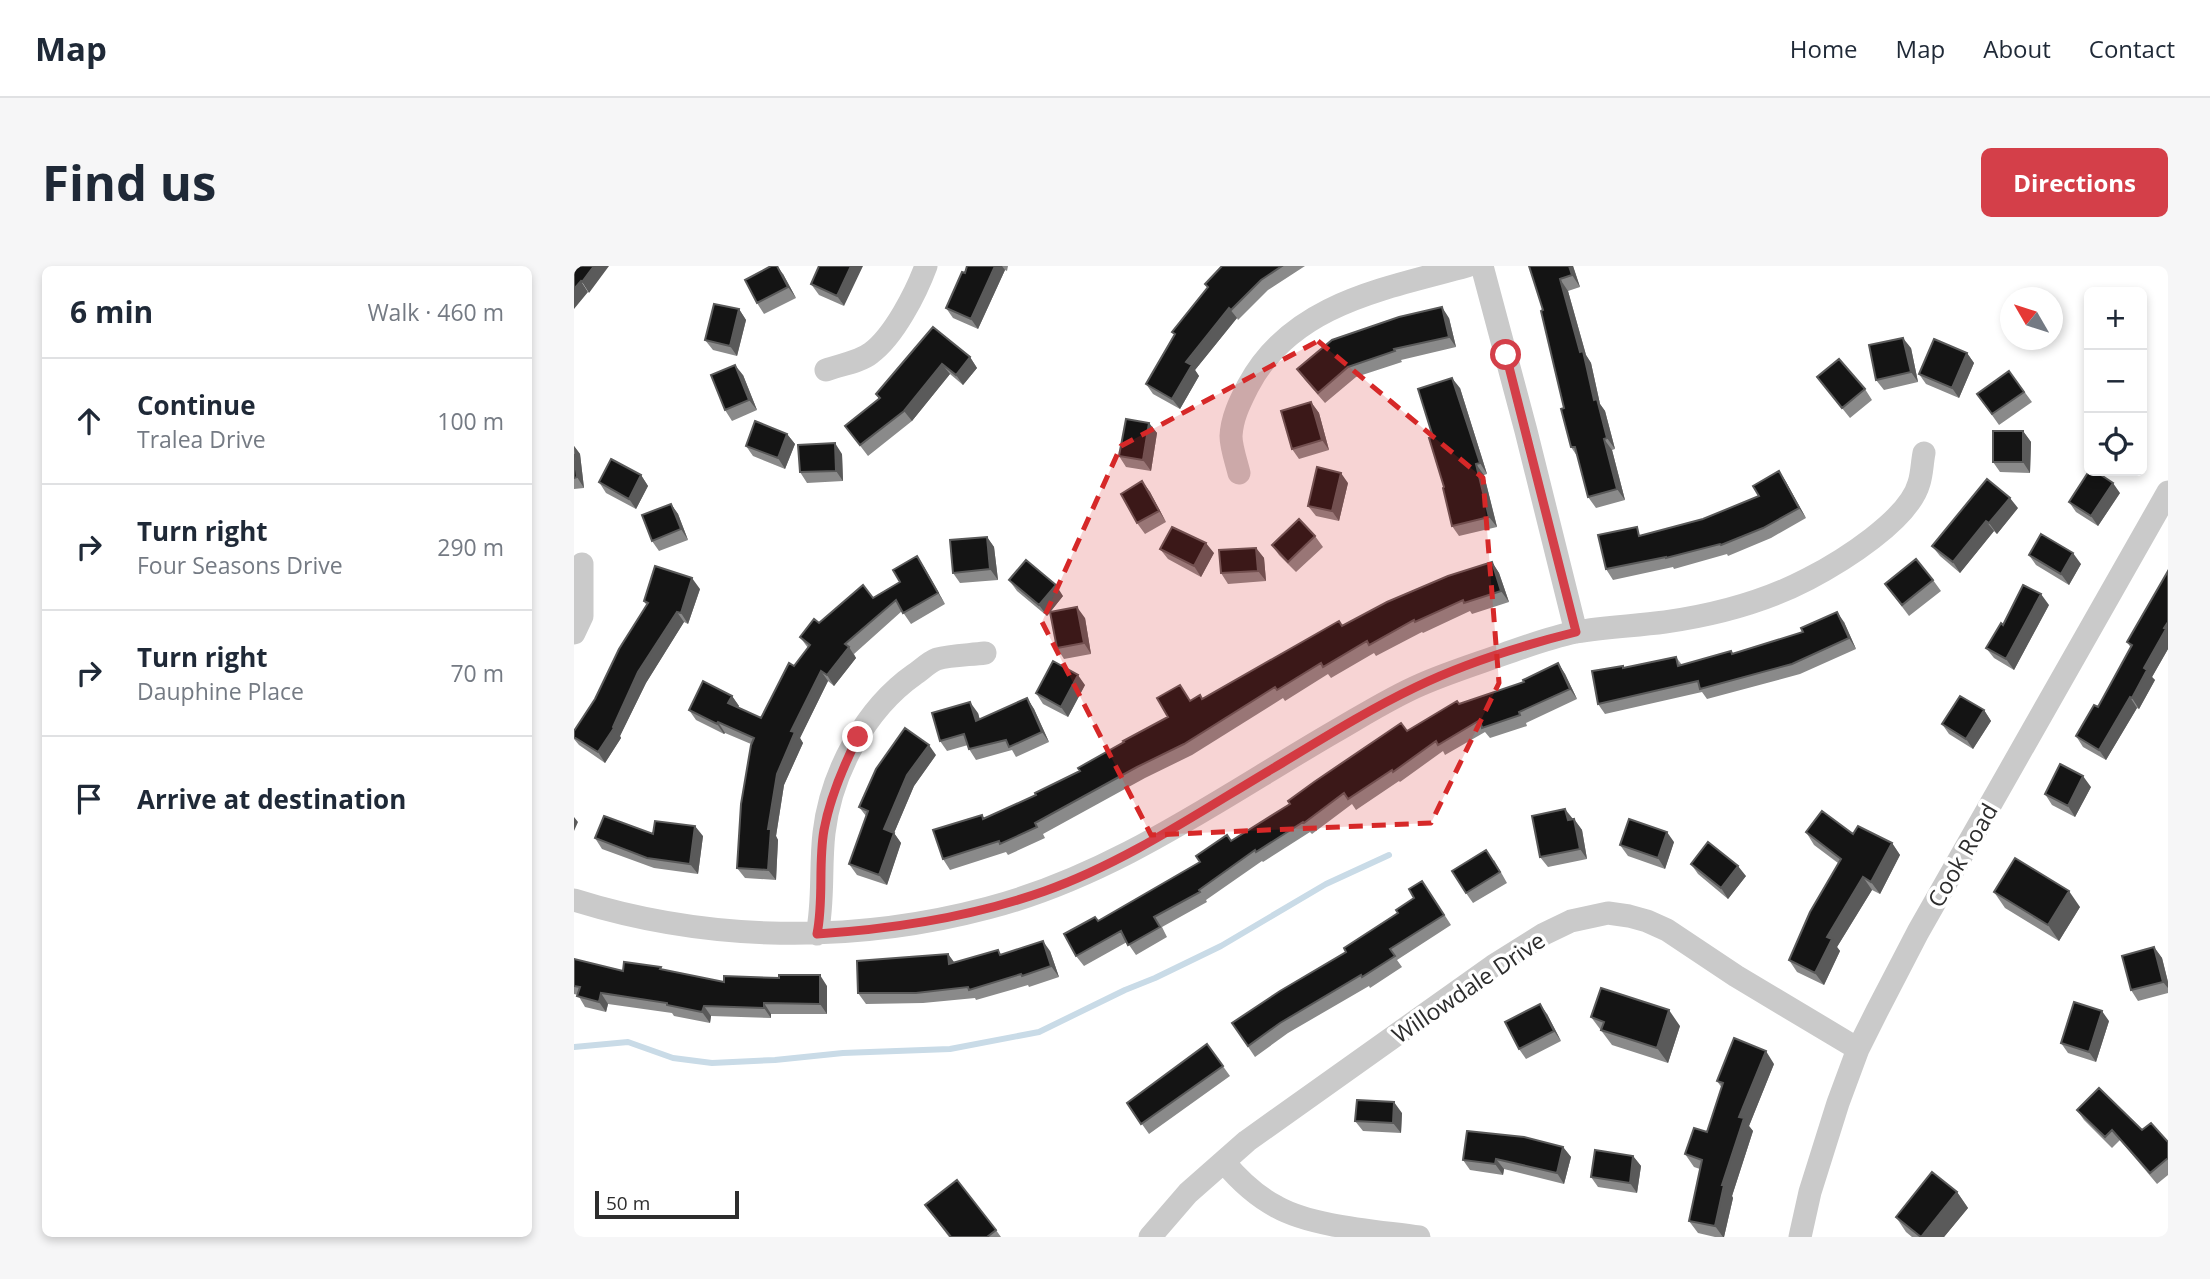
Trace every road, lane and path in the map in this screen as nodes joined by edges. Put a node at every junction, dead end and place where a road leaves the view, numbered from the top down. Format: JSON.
{"nodes":[{"id":1,"x":926,"y":266,"type":"edge"},
{"id":2,"x":1467,"y":266,"type":"edge"},
{"id":3,"x":1482,"y":266,"type":"edge"},
{"id":4,"x":825,"y":370,"type":"dead end"},
{"id":5,"x":1924,"y":453,"type":"dead end"},
{"id":6,"x":1239,"y":472,"type":"dead end"},
{"id":7,"x":2168,"y":492,"type":"edge"},
{"id":8,"x":582,"y":564,"type":"dead end"},
{"id":9,"x":1576,"y":632,"type":"junction"},
{"id":10,"x":574,"y":633,"type":"edge"},
{"id":11,"x":985,"y":653,"type":"dead end"},
{"id":12,"x":574,"y":900,"type":"edge"},
{"id":13,"x":817,"y":934,"type":"junction"},
{"id":14,"x":1858,"y":1049,"type":"junction"},
{"id":15,"x":1224,"y":1162,"type":"junction"},
{"id":16,"x":1353,"y":1232,"type":"edge"},
{"id":17,"x":1150,"y":1237,"type":"edge"},
{"id":18,"x":1419,"y":1237,"type":"edge"},
{"id":19,"x":1800,"y":1237,"type":"edge"}],
"edges":[{"from":1,"to":4,"type":"street"},
{"from":2,"to":6,"type":"street"},
{"from":3,"to":9,"type":"street"},
{"from":5,"to":9,"type":"street"},
{"from":7,"to":14,"type":"street","name":"Cook Road"},
{"from":8,"to":10,"type":"street"},
{"from":9,"to":13,"type":"street"},
{"from":11,"to":13,"type":"street"},
{"from":12,"to":13,"type":"street"},
{"from":14,"to":15,"type":"street","name":"Willowdale Drive"},
{"from":14,"to":19,"type":"street","name":"Cook Road"},
{"from":15,"to":16,"type":"street"},
{"from":15,"to":17,"type":"street","name":"Willowdale Drive"},
{"from":16,"to":18,"type":"street"}]}
